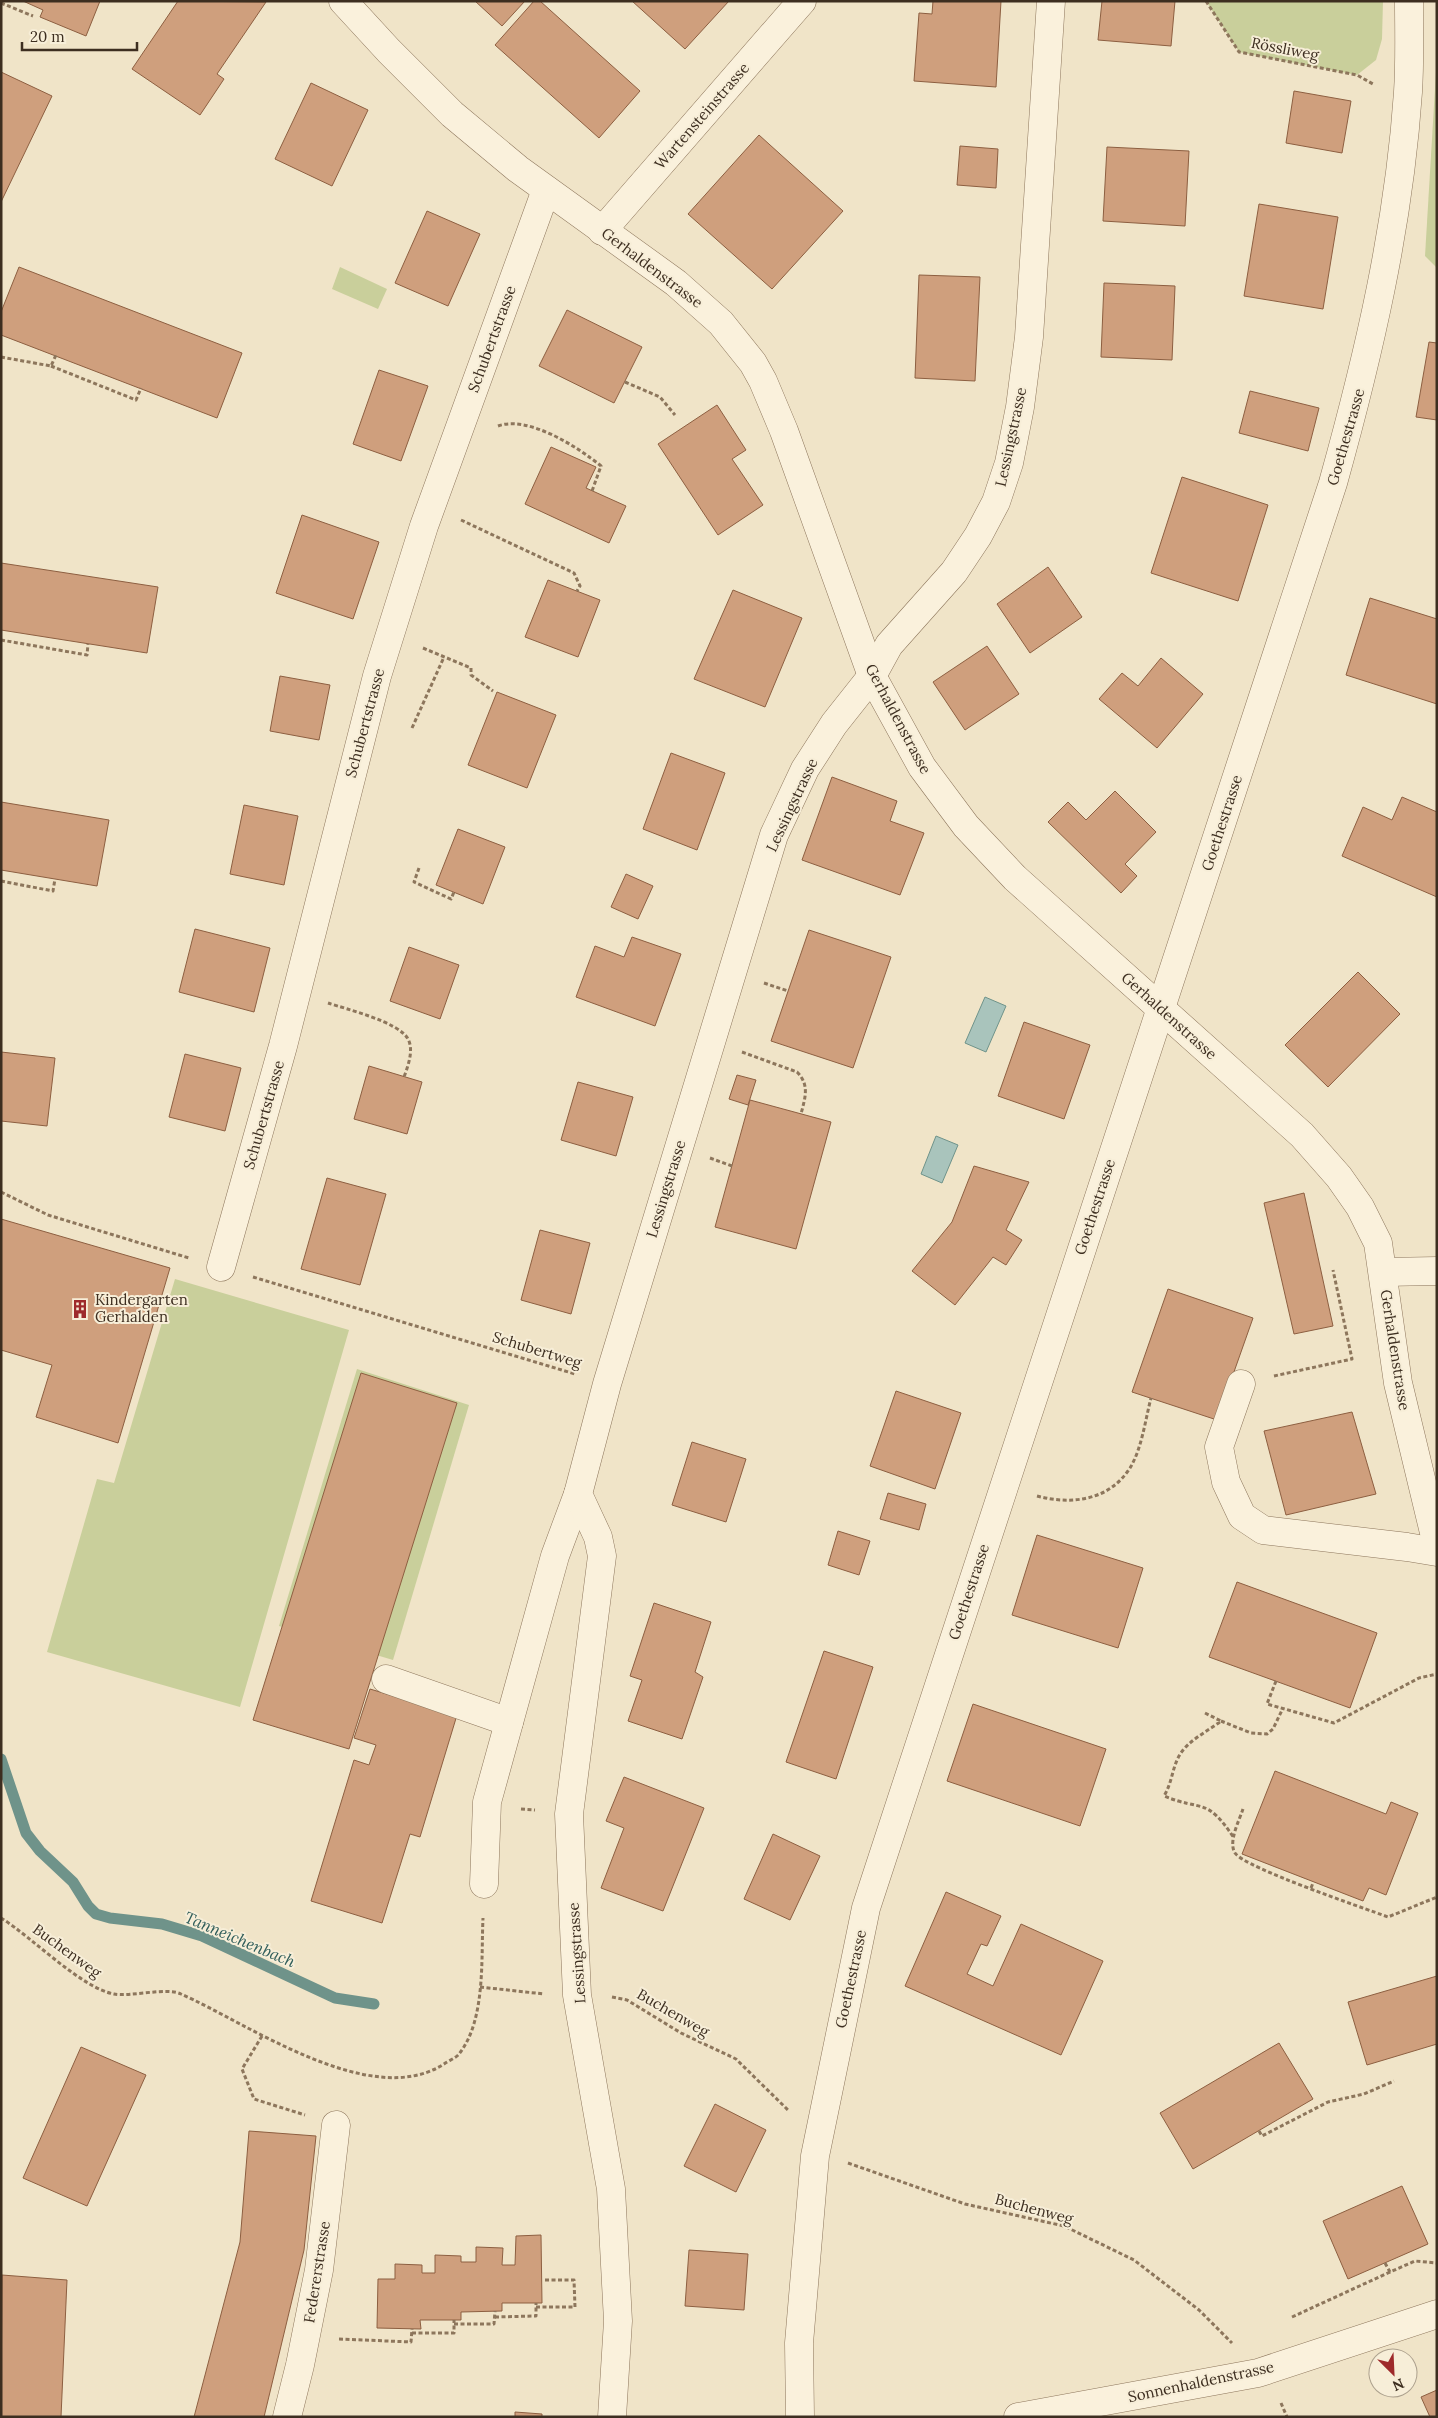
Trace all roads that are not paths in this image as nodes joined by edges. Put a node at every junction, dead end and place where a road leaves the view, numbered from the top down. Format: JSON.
{"nodes":[{"id":1,"x":343,"y":1,"type":"edge"},
{"id":2,"x":802,"y":1,"type":"edge"},
{"id":3,"x":1051,"y":1,"type":"edge"},
{"id":4,"x":1409,"y":1,"type":"edge"},
{"id":5,"x":546,"y":190,"type":"junction"},
{"id":6,"x":602,"y":231,"type":"junction"},
{"id":7,"x":872,"y":676,"type":"junction"},
{"id":8,"x":1160,"y":1008,"type":"junction"},
{"id":9,"x":221,"y":1267,"type":"dead end"},
{"id":10,"x":1437,"y":1271,"type":"edge"},
{"id":11,"x":1383,"y":1272,"type":"junction"},
{"id":12,"x":1242,"y":1384,"type":"road end"},
{"id":13,"x":578,"y":1494,"type":"junction"},
{"id":14,"x":1437,"y":1545,"type":"edge"},
{"id":15,"x":1437,"y":1552,"type":"edge"},
{"id":16,"x":386,"y":1679,"type":"dead end"},
{"id":17,"x":509,"y":1722,"type":"junction"},
{"id":18,"x":484,"y":1884,"type":"road end"},
{"id":19,"x":336,"y":2125,"type":"road end"},
{"id":20,"x":1437,"y":2314,"type":"edge"},
{"id":21,"x":287,"y":2417,"type":"edge"},
{"id":22,"x":612,"y":2417,"type":"edge"},
{"id":23,"x":800,"y":2417,"type":"edge"},
{"id":24,"x":1018,"y":2417,"type":"edge"}],
"edges":[{"from":1,"to":5,"type":"street","name":"Gerhaldenstrasse"},
{"from":2,"to":6,"type":"street","name":"Wartensteinstrasse"},
{"from":3,"to":7,"type":"street","name":"Lessingstrasse"},
{"from":4,"to":8,"type":"street","name":"Goethestrasse"},
{"from":5,"to":6,"type":"street","name":"Gerhaldenstrasse"},
{"from":5,"to":9,"type":"street","name":"Schubertstrasse"},
{"from":6,"to":7,"type":"street","name":"Gerhaldenstrasse"},
{"from":7,"to":8,"type":"street","name":"Gerhaldenstrasse"},
{"from":7,"to":13,"type":"street","name":"Lessingstrasse"},
{"from":8,"to":11,"type":"street","name":"Gerhaldenstrasse"},
{"from":8,"to":23,"type":"street","name":"Goethestrasse"},
{"from":10,"to":11,"type":"street"},
{"from":11,"to":14,"type":"street","name":"Gerhaldenstrasse"},
{"from":12,"to":15,"type":"street"},
{"from":13,"to":17,"type":"street","name":"Lessingstrasse"},
{"from":13,"to":22,"type":"street","name":"Lessingstrasse"},
{"from":16,"to":17,"type":"street"},
{"from":17,"to":18,"type":"street","name":"Lessingstrasse"},
{"from":19,"to":21,"type":"street","name":"Federerstrasse"},
{"from":20,"to":24,"type":"street","name":"Sonnenhaldenstrasse"}]}
